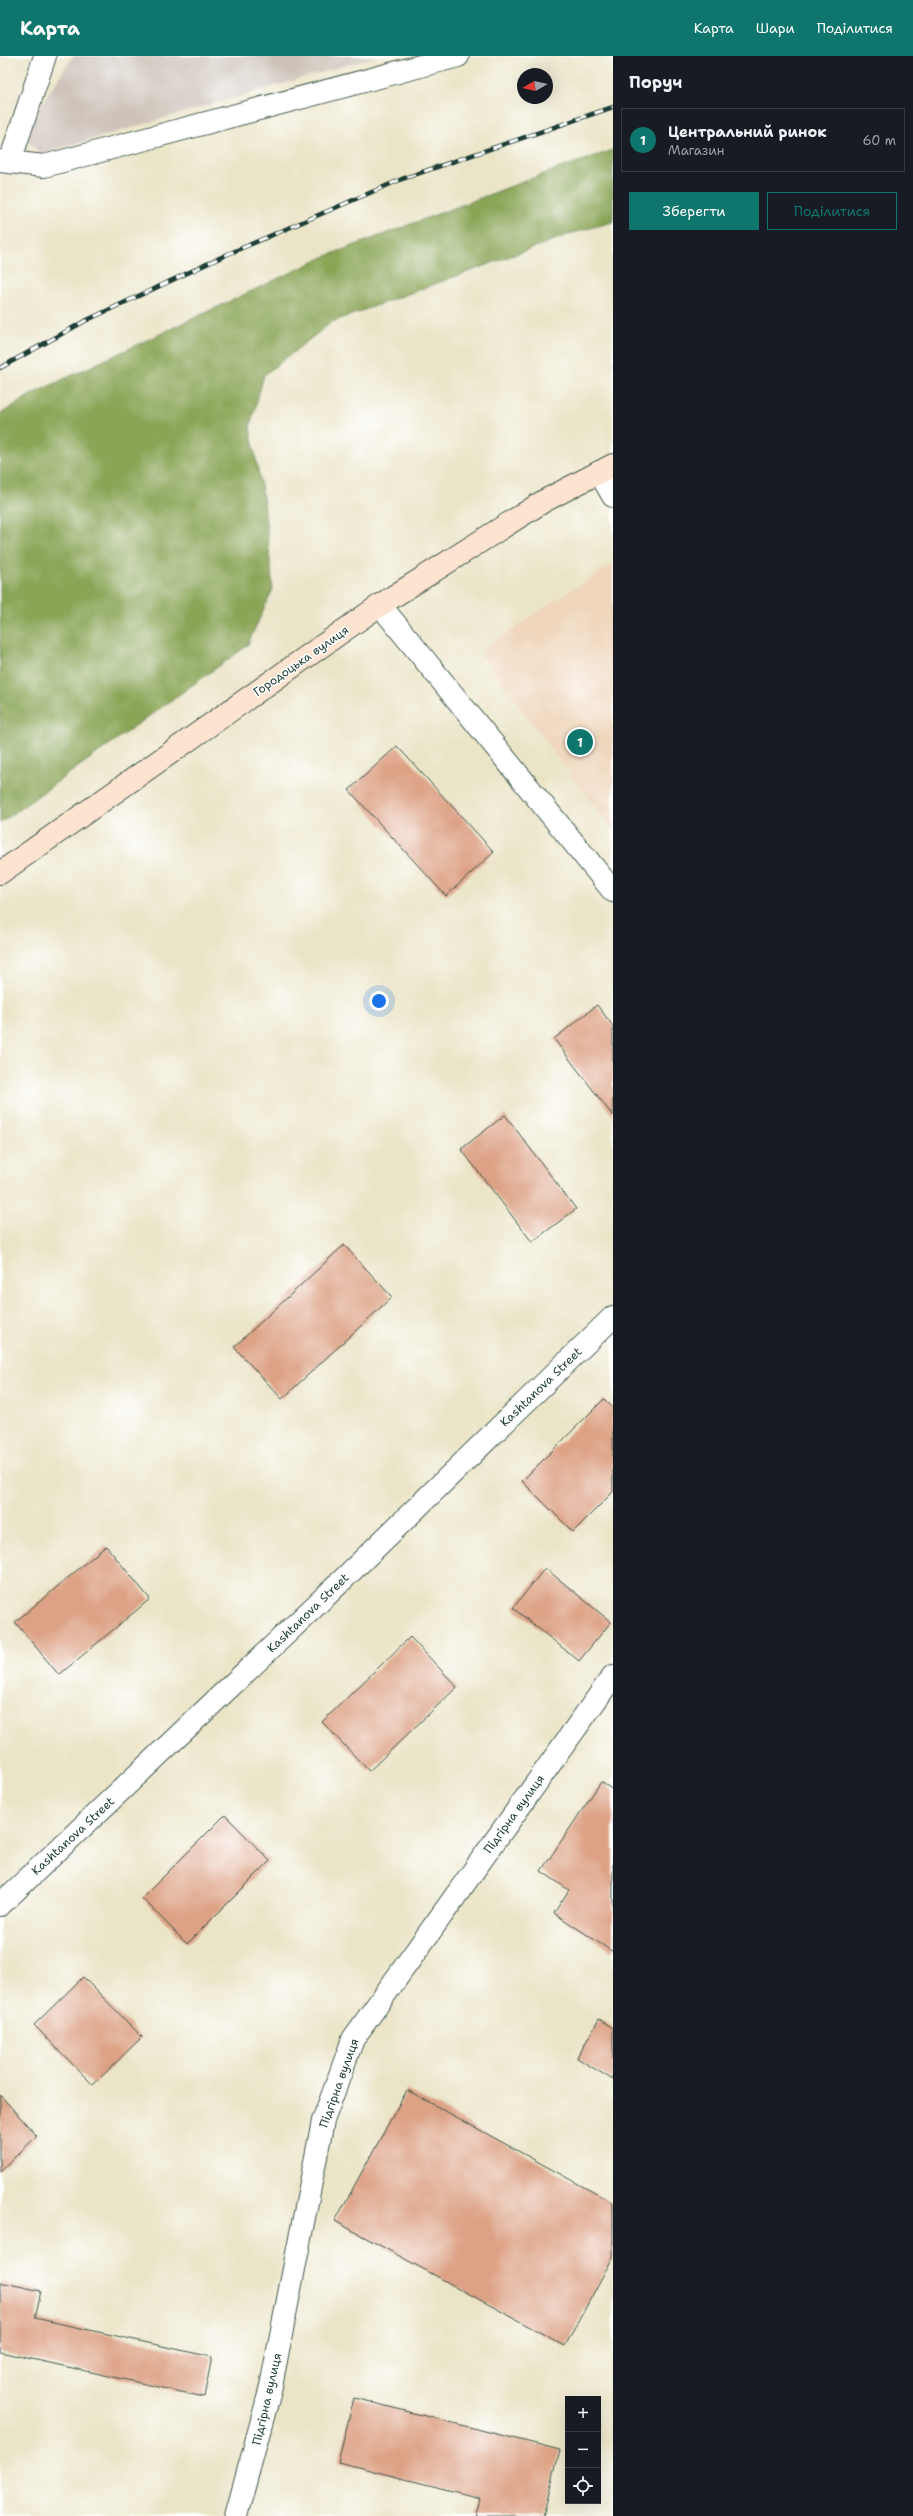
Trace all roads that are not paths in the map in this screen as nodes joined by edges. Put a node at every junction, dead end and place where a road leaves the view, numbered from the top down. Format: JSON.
{"nodes":[{"id":1,"x":45,"y":56,"type":"edge"},
{"id":2,"x":458,"y":56,"type":"edge"},
{"id":3,"x":5,"y":161,"type":"edge"},
{"id":4,"x":606,"y":468,"type":"edge"},
{"id":5,"x":613,"y":496,"type":"edge"},
{"id":6,"x":380,"y":605,"type":"junction"},
{"id":7,"x":0,"y":873,"type":"edge"},
{"id":8,"x":613,"y":891,"type":"edge"},
{"id":9,"x":613,"y":1317,"type":"edge"},
{"id":10,"x":613,"y":1676,"type":"edge"},
{"id":11,"x":0,"y":1905,"type":"edge"},
{"id":12,"x":236,"y":2516,"type":"edge"}],
"edges":[{"from":1,"to":3,"type":"street"},
{"from":2,"to":3,"type":"street"},
{"from":4,"to":5,"type":"street"},
{"from":4,"to":6,"type":"main road","name":"Городоцька вулиця"},
{"from":6,"to":7,"type":"main road","name":"Городоцька вулиця"},
{"from":6,"to":8,"type":"street"},
{"from":9,"to":11,"type":"street","name":"Kashtanova Street"},
{"from":10,"to":12,"type":"street","name":"Підгірна вулиця"}]}
